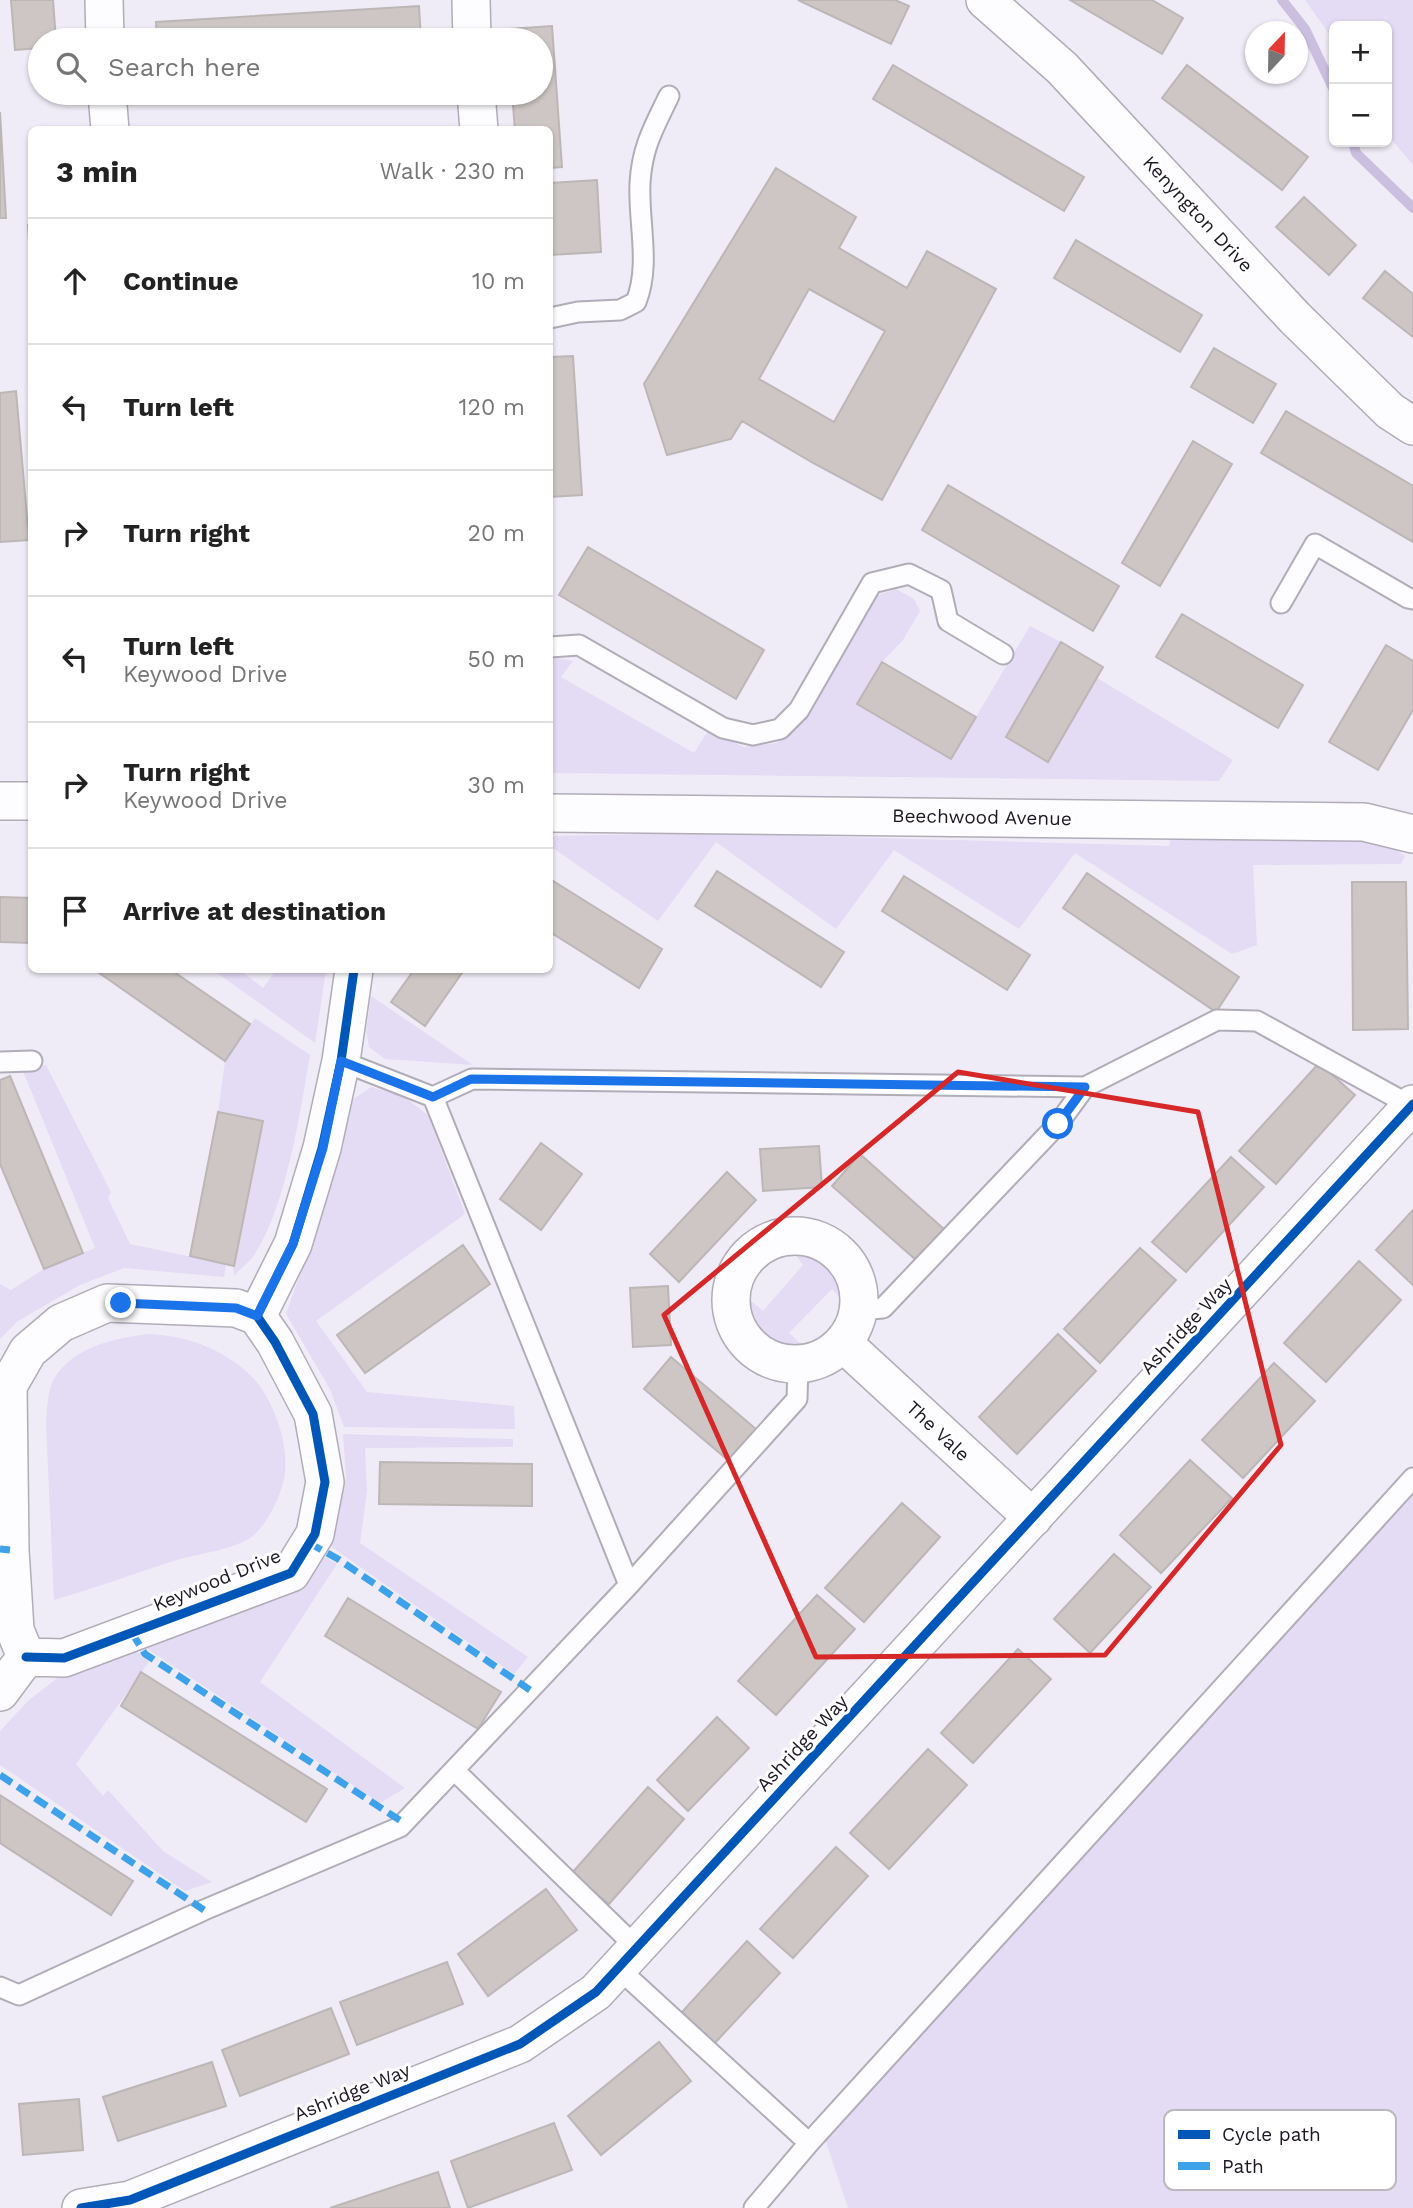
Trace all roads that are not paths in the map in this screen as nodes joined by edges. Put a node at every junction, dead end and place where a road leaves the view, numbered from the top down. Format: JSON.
{"nodes":[{"id":1,"x":103,"y":0,"type":"edge"},
{"id":2,"x":471,"y":0,"type":"edge"},
{"id":3,"x":985,"y":0,"type":"edge"},
{"id":4,"x":104,"y":28,"type":"edge"},
{"id":5,"x":472,"y":28,"type":"edge"},
{"id":6,"x":669,"y":96,"type":"dead end"},
{"id":7,"x":108,"y":105,"type":"edge"},
{"id":8,"x":477,"y":105,"type":"edge"},
{"id":9,"x":110,"y":126,"type":"edge"},
{"id":10,"x":479,"y":126,"type":"edge"},
{"id":11,"x":553,"y":317,"type":"edge"},
{"id":12,"x":1413,"y":426,"type":"edge"},
{"id":13,"x":1413,"y":599,"type":"edge"},
{"id":14,"x":1281,"y":603,"type":"dead end"},
{"id":15,"x":553,"y":647,"type":"edge"},
{"id":16,"x":1003,"y":654,"type":"dead end"},
{"id":17,"x":0,"y":801,"type":"edge"},
{"id":18,"x":28,"y":801,"type":"edge"},
{"id":19,"x":553,"y":813,"type":"edge"},
{"id":20,"x":1412,"y":832,"type":"edge"},
{"id":21,"x":354,"y":973,"type":"edge"},
{"id":22,"x":341,"y":1061,"type":"junction"},
{"id":23,"x":0,"y":1062,"type":"edge"},
{"id":24,"x":32,"y":1062,"type":"dead end"},
{"id":25,"x":1085,"y":1087,"type":"junction"},
{"id":26,"x":433,"y":1097,"type":"junction"},
{"id":27,"x":1413,"y":1106,"type":"edge"},
{"id":28,"x":859,"y":1310,"type":"junction"},
{"id":29,"x":257,"y":1316,"type":"junction"},
{"id":30,"x":843,"y":1343,"type":"junction"},
{"id":31,"x":798,"y":1364,"type":"junction"},
{"id":32,"x":1413,"y":1478,"type":"edge"},
{"id":33,"x":1033,"y":1518,"type":"junction"},
{"id":34,"x":629,"y":1585,"type":"junction"},
{"id":35,"x":26,"y":1657,"type":"junction"},
{"id":36,"x":0,"y":1692,"type":"edge"},
{"id":37,"x":454,"y":1770,"type":"junction"},
{"id":38,"x":627,"y":1958,"type":"junction"},
{"id":39,"x":0,"y":1987,"type":"edge"},
{"id":40,"x":809,"y":2143,"type":"junction"},
{"id":41,"x":81,"y":2208,"type":"edge"},
{"id":42,"x":754,"y":2208,"type":"edge"}],
"edges":[{"from":1,"to":4,"type":"street"},
{"from":2,"to":5,"type":"street"},
{"from":3,"to":12,"type":"street","name":"Kenyngton Drive"},
{"from":6,"to":11,"type":"lane"},
{"from":7,"to":9,"type":"street"},
{"from":8,"to":10,"type":"street"},
{"from":13,"to":14,"type":"lane"},
{"from":15,"to":16,"type":"lane"},
{"from":17,"to":18,"type":"street"},
{"from":19,"to":20,"type":"street","name":"Beechwood Avenue"},
{"from":21,"to":22,"type":"street"},
{"from":22,"to":26,"type":"lane"},
{"from":22,"to":29,"type":"street"},
{"from":23,"to":24,"type":"lane"},
{"from":25,"to":26,"type":"lane"},
{"from":25,"to":27,"type":"lane"},
{"from":25,"to":28,"type":"lane"},
{"from":26,"to":34,"type":"lane"},
{"from":27,"to":33,"type":"street","name":"Ashridge Way"},
{"from":28,"to":30,"type":"street"},
{"from":28,"to":31,"type":"street"},
{"from":29,"to":35,"type":"street"},
{"from":29,"to":35,"type":"street","name":"Keywood Drive"},
{"from":30,"to":31,"type":"street"},
{"from":30,"to":33,"type":"street","name":"The Vale"},
{"from":31,"to":34,"type":"lane"},
{"from":32,"to":40,"type":"lane"},
{"from":33,"to":38,"type":"street","name":"Ashridge Way"},
{"from":34,"to":37,"type":"lane"},
{"from":35,"to":36,"type":"street"},
{"from":37,"to":38,"type":"lane"},
{"from":37,"to":39,"type":"lane"},
{"from":38,"to":40,"type":"lane"},
{"from":38,"to":41,"type":"street","name":"Ashridge Way"},
{"from":40,"to":42,"type":"lane"}]}
